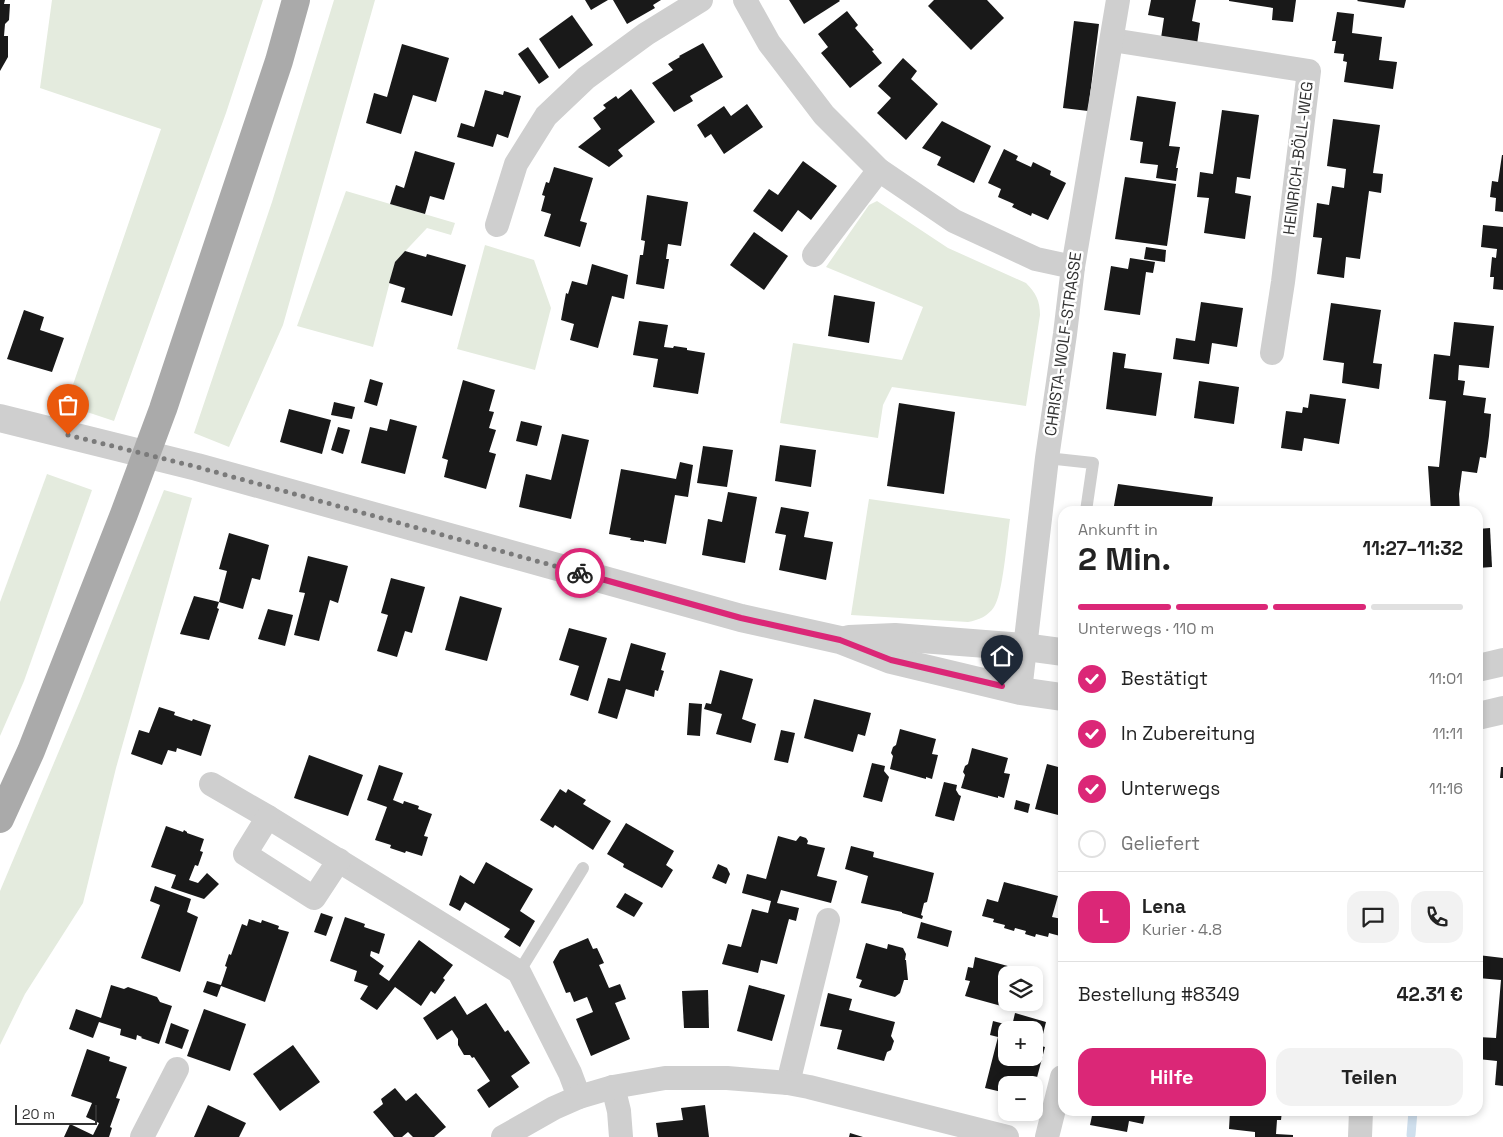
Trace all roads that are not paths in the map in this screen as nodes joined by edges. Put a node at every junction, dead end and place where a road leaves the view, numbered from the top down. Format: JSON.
{"nodes":[{"id":1,"x":296,"y":0,"type":"edge"},
{"id":2,"x":701,"y":0,"type":"edge"},
{"id":3,"x":745,"y":0,"type":"edge"},
{"id":4,"x":1118,"y":0,"type":"edge"},
{"id":5,"x":1112,"y":40,"type":"junction"},
{"id":6,"x":879,"y":170,"type":"junction"},
{"id":7,"x":497,"y":225,"type":"dead end"},
{"id":8,"x":814,"y":255,"type":"dead end"},
{"id":9,"x":1073,"y":266,"type":"junction"},
{"id":10,"x":1272,"y":353,"type":"dead end"},
{"id":11,"x":0,"y":418,"type":"edge"},
{"id":12,"x":1047,"y":458,"type":"junction"},
{"id":13,"x":1087,"y":506,"type":"edge"},
{"id":14,"x":840,"y":640,"type":"junction"},
{"id":15,"x":1025,"y":647,"type":"junction"},
{"id":16,"x":1058,"y":651,"type":"edge"},
{"id":17,"x":1503,"y":662,"type":"edge"},
{"id":18,"x":1483,"y":667,"type":"edge"},
{"id":19,"x":1020,"y":691,"type":"junction"},
{"id":20,"x":1058,"y":696,"type":"edge"},
{"id":21,"x":1503,"y":710,"type":"edge"},
{"id":22,"x":1483,"y":715,"type":"edge"},
{"id":23,"x":211,"y":784,"type":"dead end"},
{"id":24,"x":268,"y":817,"type":"junction"},
{"id":25,"x":0,"y":819,"type":"edge"},
{"id":26,"x":339,"y":860,"type":"junction"},
{"id":27,"x":584,"y":868,"type":"dead end"},
{"id":28,"x":828,"y":920,"type":"dead end"},
{"id":29,"x":519,"y":972,"type":"junction"},
{"id":30,"x":177,"y":1069,"type":"dead end"},
{"id":31,"x":788,"y":1083,"type":"junction"},
{"id":32,"x":613,"y":1087,"type":"junction"},
{"id":33,"x":1058,"y":1094,"type":"edge"},
{"id":34,"x":580,"y":1097,"type":"junction"},
{"id":35,"x":1361,"y":1116,"type":"edge"},
{"id":36,"x":945,"y":1130,"type":"edge"},
{"id":37,"x":142,"y":1137,"type":"edge"},
{"id":38,"x":503,"y":1137,"type":"edge"},
{"id":39,"x":621,"y":1137,"type":"edge"},
{"id":40,"x":1007,"y":1137,"type":"edge"},
{"id":41,"x":1048,"y":1137,"type":"edge"},
{"id":42,"x":1360,"y":1137,"type":"edge"}],
"edges":[{"from":1,"to":25,"type":"main road"},
{"from":2,"to":7,"type":"street"},
{"from":3,"to":6,"type":"street"},
{"from":4,"to":5,"type":"street","name":"CHRISTA-WOLF-STRASSE"},
{"from":5,"to":9,"type":"street","name":"CHRISTA-WOLF-STRASSE"},
{"from":5,"to":10,"type":"street","name":"HEINRICH-BÖLL-WEG"},
{"from":6,"to":8,"type":"street"},
{"from":6,"to":9,"type":"street"},
{"from":9,"to":12,"type":"street","name":"CHRISTA-WOLF-STRASSE"},
{"from":11,"to":14,"type":"street"},
{"from":12,"to":13,"type":"lane"},
{"from":12,"to":15,"type":"street","name":"CHRISTA-WOLF-STRASSE"},
{"from":14,"to":15,"type":"street"},
{"from":14,"to":19,"type":"street"},
{"from":15,"to":16,"type":"street"},
{"from":15,"to":19,"type":"street","name":"CHRISTA-WOLF-STRASSE"},
{"from":17,"to":18,"type":"street"},
{"from":19,"to":20,"type":"street"},
{"from":21,"to":22,"type":"street"},
{"from":23,"to":24,"type":"street"},
{"from":24,"to":26,"type":"street"},
{"from":24,"to":26,"type":"street"},
{"from":26,"to":29,"type":"street"},
{"from":27,"to":29,"type":"lane"},
{"from":28,"to":31,"type":"street"},
{"from":29,"to":34,"type":"street"},
{"from":30,"to":37,"type":"street"},
{"from":31,"to":32,"type":"street"},
{"from":31,"to":36,"type":"street"},
{"from":32,"to":34,"type":"street"},
{"from":32,"to":39,"type":"street"},
{"from":33,"to":41,"type":"street"},
{"from":34,"to":38,"type":"street"},
{"from":35,"to":42,"type":"street"},
{"from":36,"to":40,"type":"street"}]}
